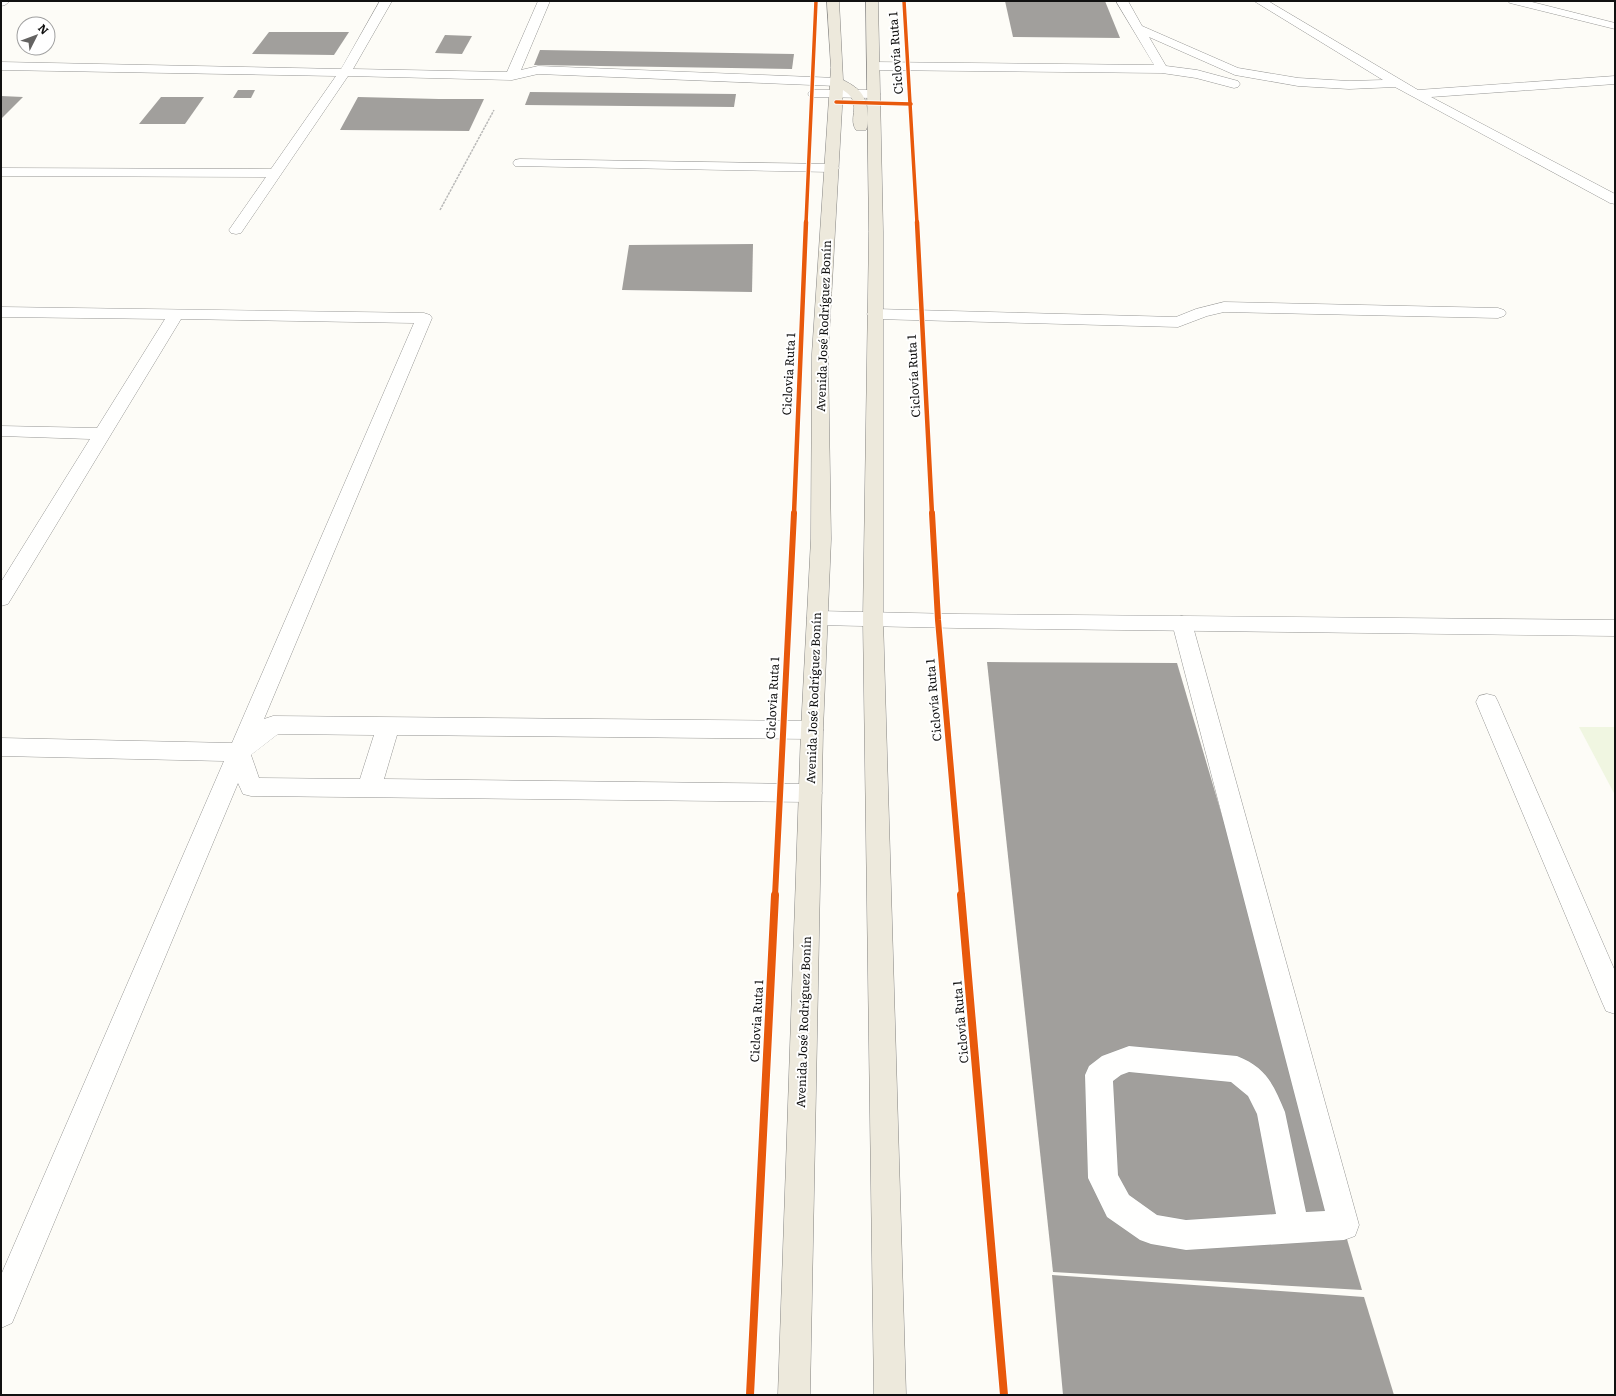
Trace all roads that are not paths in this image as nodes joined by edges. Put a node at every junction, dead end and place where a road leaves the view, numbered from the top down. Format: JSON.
{"nodes":[{"id":1,"x":4,"y":1,"type":"edge"},
{"id":2,"x":386,"y":1,"type":"edge"},
{"id":3,"x":544,"y":1,"type":"edge"},
{"id":4,"x":833,"y":1,"type":"edge"},
{"id":5,"x":872,"y":1,"type":"edge"},
{"id":6,"x":1122,"y":1,"type":"edge"},
{"id":7,"x":1260,"y":1,"type":"edge"},
{"id":8,"x":1514,"y":1,"type":"edge"},
{"id":9,"x":1,"y":3,"type":"edge"},
{"id":10,"x":1615,"y":26,"type":"edge"},
{"id":11,"x":1138,"y":28,"type":"junction"},
{"id":12,"x":1,"y":66,"type":"edge"},
{"id":13,"x":872,"y":66,"type":"junction"},
{"id":14,"x":1162,"y":69,"type":"junction"},
{"id":15,"x":345,"y":72,"type":"junction"},
{"id":16,"x":512,"y":76,"type":"junction"},
{"id":17,"x":1615,"y":80,"type":"edge"},
{"id":18,"x":538,"y":82,"type":"dead end"},
{"id":19,"x":1397,"y":82,"type":"junction"},
{"id":20,"x":1234,"y":84,"type":"dead end"},
{"id":21,"x":836,"y":88,"type":"junction"},
{"id":22,"x":797,"y":93,"type":"dead end"},
{"id":23,"x":874,"y":94,"type":"junction"},
{"id":24,"x":1416,"y":94,"type":"junction"},
{"id":25,"x":858,"y":95,"type":"junction"},
{"id":26,"x":520,"y":163,"type":"dead end"},
{"id":27,"x":832,"y":168,"type":"junction"},
{"id":28,"x":1,"y":172,"type":"edge"},
{"id":29,"x":274,"y":173,"type":"junction"},
{"id":30,"x":1615,"y":200,"type":"edge"},
{"id":31,"x":876,"y":213,"type":"junction"},
{"id":32,"x":236,"y":230,"type":"dead end"},
{"id":33,"x":1,"y":312,"type":"edge"},
{"id":34,"x":1498,"y":313,"type":"dead end"},
{"id":35,"x":176,"y":314,"type":"junction"},
{"id":36,"x":875,"y":314,"type":"junction"},
{"id":37,"x":1,"y":431,"type":"edge"},
{"id":38,"x":101,"y":434,"type":"junction"},
{"id":39,"x":1,"y":599,"type":"edge"},
{"id":40,"x":817,"y":618,"type":"junction"},
{"id":41,"x":873,"y":619,"type":"junction"},
{"id":42,"x":1182,"y":624,"type":"junction"},
{"id":43,"x":1615,"y":628,"type":"edge"},
{"id":44,"x":1487,"y":702,"type":"dead end"},
{"id":45,"x":388,"y":726,"type":"junction"},
{"id":46,"x":812,"y":730,"type":"junction"},
{"id":47,"x":1,"y":747,"type":"edge"},
{"id":48,"x":239,"y":752,"type":"junction"},
{"id":49,"x":369,"y":789,"type":"junction"},
{"id":50,"x":810,"y":793,"type":"junction"},
{"id":51,"x":1615,"y":1002,"type":"edge"},
{"id":52,"x":1294,"y":1228,"type":"junction"},
{"id":53,"x":1,"y":1312,"type":"edge"},
{"id":54,"x":794,"y":1395,"type":"edge"},
{"id":55,"x":890,"y":1395,"type":"edge"}],
"edges":[{"from":1,"to":9,"type":"street"},
{"from":2,"to":15,"type":"street"},
{"from":3,"to":16,"type":"street"},
{"from":4,"to":21,"type":"main road","name":"Avenida José Rodríguez Bonín"},
{"from":5,"to":13,"type":"main road"},
{"from":6,"to":11,"type":"street"},
{"from":7,"to":19,"type":"street"},
{"from":8,"to":10,"type":"street"},
{"from":11,"to":14,"type":"street"},
{"from":11,"to":19,"type":"street"},
{"from":12,"to":15,"type":"street"},
{"from":13,"to":14,"type":"street"},
{"from":13,"to":23,"type":"main road"},
{"from":14,"to":20,"type":"street"},
{"from":15,"to":16,"type":"street"},
{"from":15,"to":29,"type":"street"},
{"from":16,"to":18,"type":"street"},
{"from":16,"to":21,"type":"street"},
{"from":17,"to":24,"type":"street"},
{"from":19,"to":24,"type":"street"},
{"from":21,"to":22,"type":"street"},
{"from":21,"to":25,"type":"main road"},
{"from":21,"to":27,"type":"main road","name":"Avenida José Rodríguez Bonín"},
{"from":23,"to":25,"type":"street"},
{"from":23,"to":31,"type":"main road"},
{"from":24,"to":30,"type":"street"},
{"from":25,"to":31,"type":"main road"},
{"from":26,"to":27,"type":"street"},
{"from":27,"to":40,"type":"main road","name":"Avenida José Rodríguez Bonín"},
{"from":28,"to":29,"type":"street"},
{"from":29,"to":32,"type":"street"},
{"from":31,"to":36,"type":"main road"},
{"from":33,"to":35,"type":"street"},
{"from":34,"to":36,"type":"street"},
{"from":35,"to":38,"type":"street"},
{"from":35,"to":48,"type":"street"},
{"from":36,"to":41,"type":"main road"},
{"from":37,"to":38,"type":"street"},
{"from":38,"to":39,"type":"street"},
{"from":40,"to":41,"type":"street"},
{"from":40,"to":46,"type":"main road","name":"Avenida José Rodríguez Bonín"},
{"from":41,"to":42,"type":"street"},
{"from":41,"to":55,"type":"main road"},
{"from":42,"to":43,"type":"street"},
{"from":42,"to":52,"type":"street"},
{"from":44,"to":51,"type":"street"},
{"from":45,"to":46,"type":"street"},
{"from":45,"to":48,"type":"street"},
{"from":45,"to":49,"type":"street"},
{"from":46,"to":50,"type":"main road","name":"Avenida José Rodríguez Bonín"},
{"from":47,"to":48,"type":"street"},
{"from":48,"to":49,"type":"street"},
{"from":48,"to":53,"type":"street"},
{"from":49,"to":50,"type":"street"},
{"from":50,"to":54,"type":"main road","name":"Avenida José Rodríguez Bonín"},
{"from":52,"to":52,"type":"street"}]}
